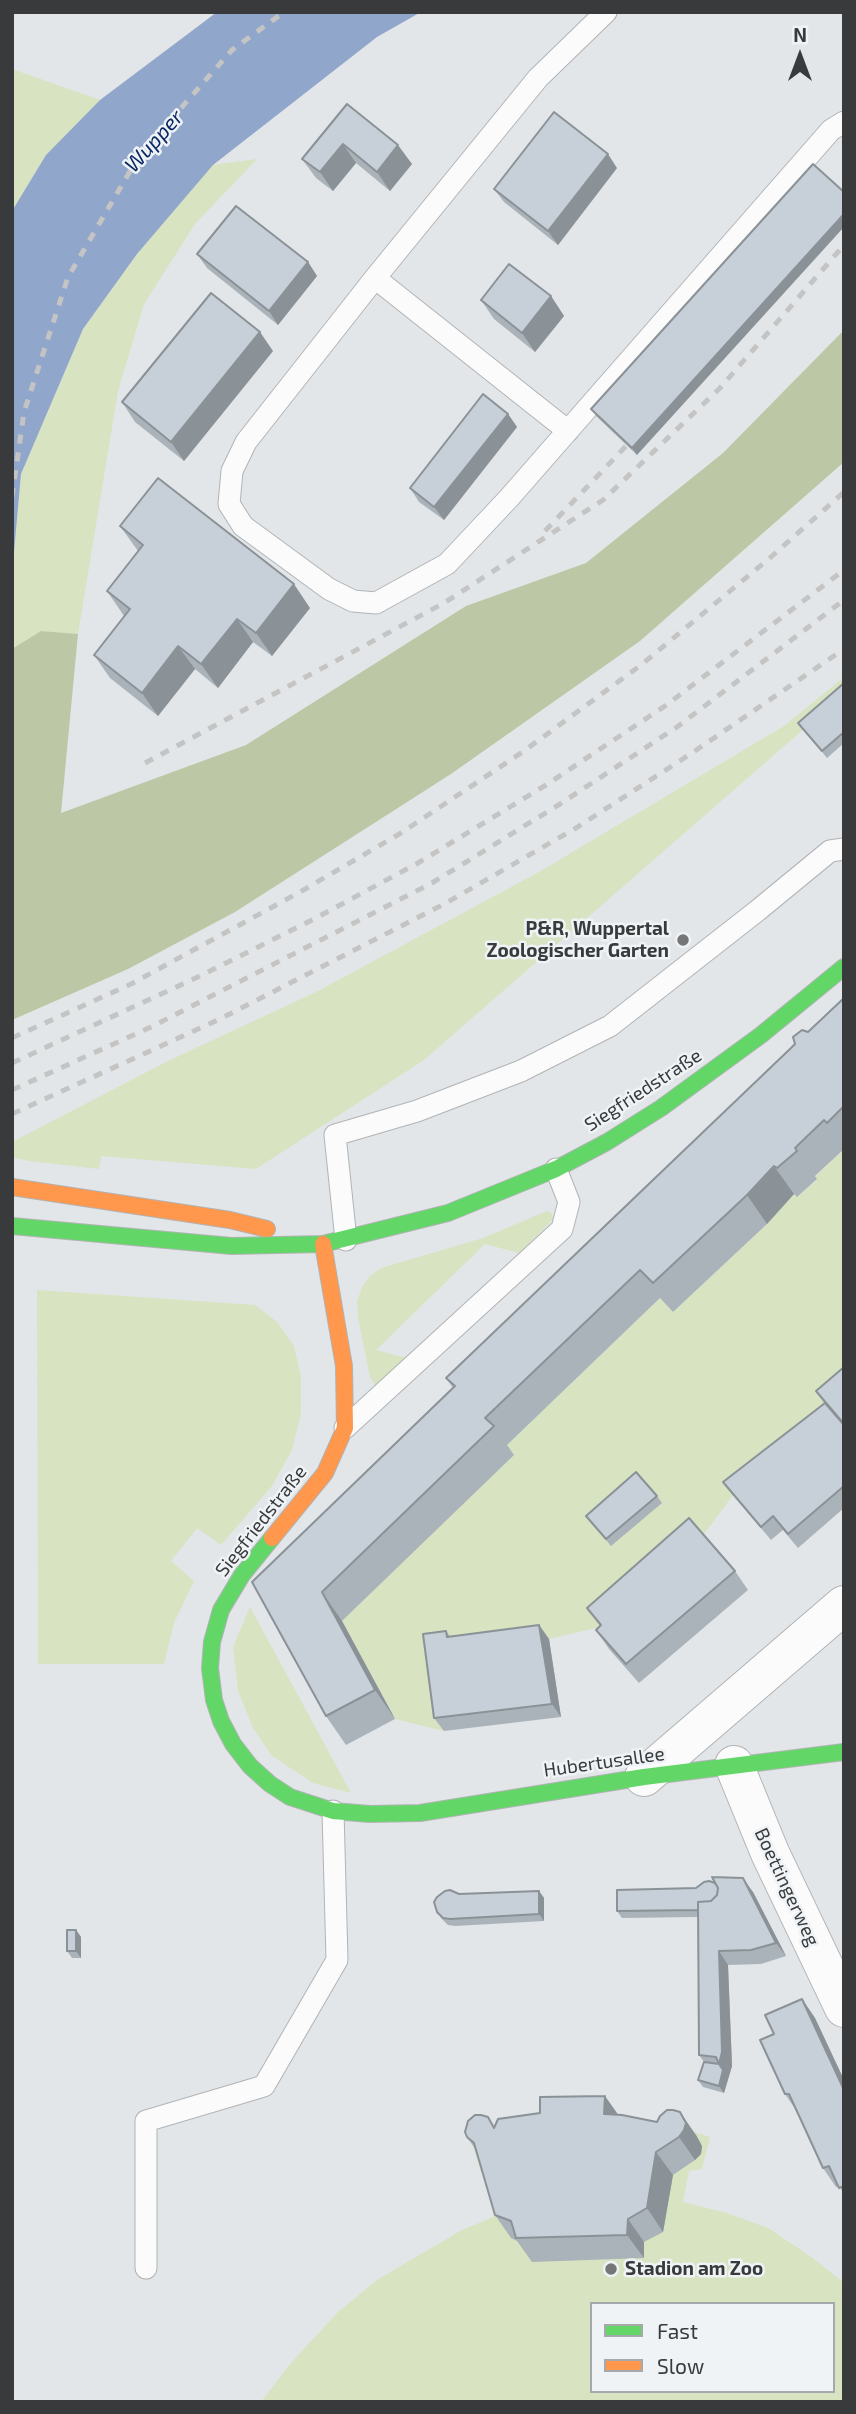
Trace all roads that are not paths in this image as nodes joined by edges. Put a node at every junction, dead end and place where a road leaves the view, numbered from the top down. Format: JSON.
{"nodes":[{"id":1,"x":606,"y":12,"type":"edge"},
{"id":2,"x":844,"y":122,"type":"edge"},
{"id":3,"x":374,"y":278,"type":"junction"},
{"id":4,"x":568,"y":431,"type":"junction"},
{"id":5,"x":844,"y":849,"type":"edge"},
{"id":6,"x":844,"y":967,"type":"edge"},
{"id":7,"x":556,"y":1169,"type":"junction"},
{"id":8,"x":20,"y":1189,"type":"edge"},
{"id":9,"x":18,"y":1227,"type":"edge"},
{"id":10,"x":346,"y":1240,"type":"junction"},
{"id":11,"x":323,"y":1244,"type":"junction"},
{"id":12,"x":345,"y":1428,"type":"junction"},
{"id":13,"x":844,"y":1605,"type":"edge"},
{"id":14,"x":844,"y":1752,"type":"edge"},
{"id":15,"x":734,"y":1765,"type":"junction"},
{"id":16,"x":644,"y":1777,"type":"junction"},
{"id":17,"x":333,"y":1811,"type":"junction"},
{"id":18,"x":370,"y":1814,"type":"joint"},
{"id":19,"x":844,"y":2008,"type":"edge"},
{"id":20,"x":146,"y":2268,"type":"dead end"}],
"edges":[{"from":1,"to":3,"type":"lane"},
{"from":2,"to":4,"type":"lane"},
{"from":3,"to":4,"type":"lane"},
{"from":3,"to":4,"type":"lane"},
{"from":5,"to":10,"type":"lane"},
{"from":6,"to":7,"type":"street","name":"Siegfriedstraße"},
{"from":7,"to":10,"type":"street","name":"Siegfriedstraße"},
{"from":7,"to":12,"type":"lane"},
{"from":8,"to":11,"type":"street","name":"Siegfriedstraße"},
{"from":9,"to":11,"type":"street","name":"Siegfriedstraße"},
{"from":10,"to":11,"type":"street","name":"Siegfriedstraße"},
{"from":11,"to":12,"type":"street","name":"Siegfriedstraße"},
{"from":12,"to":17,"type":"street","name":"Siegfriedstraße"},
{"from":13,"to":16,"type":"street"},
{"from":14,"to":15,"type":"street","name":"Hubertusallee"},
{"from":15,"to":16,"type":"street","name":"Hubertusallee"},
{"from":15,"to":19,"type":"street","name":"Boettingerweg"},
{"from":16,"to":18,"type":"street","name":"Hubertusallee"},
{"from":17,"to":18,"type":"street","name":"Siegfriedstraße"},
{"from":17,"to":20,"type":"lane"}]}
